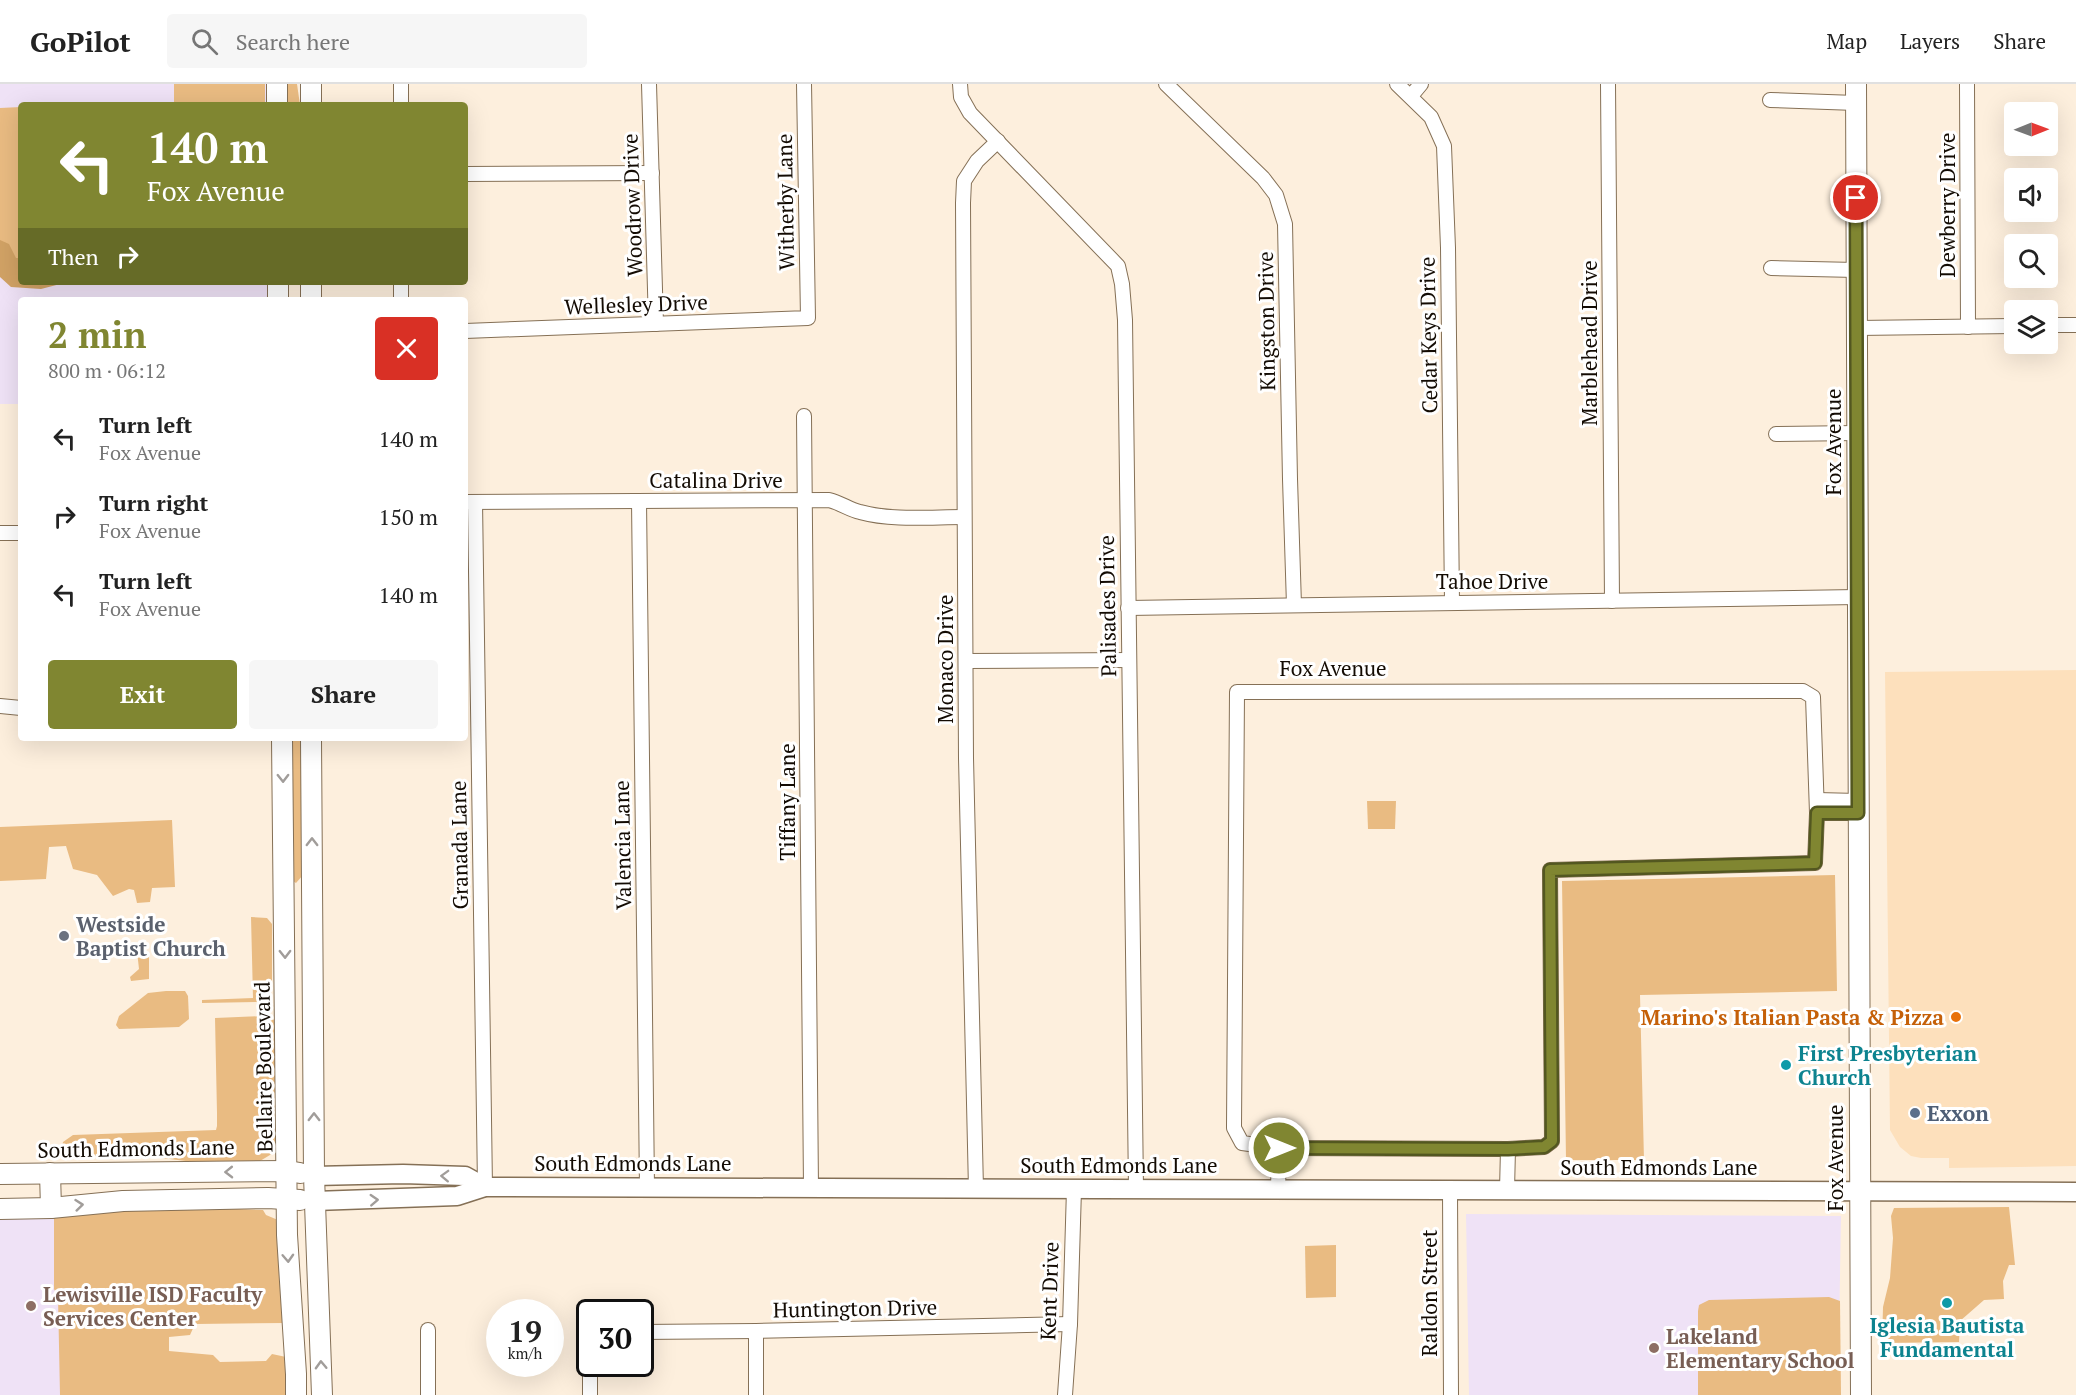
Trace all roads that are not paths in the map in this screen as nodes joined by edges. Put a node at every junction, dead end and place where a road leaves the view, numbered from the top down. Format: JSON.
{"nodes":[{"id":1,"x":277,"y":84,"type":"edge"},
{"id":2,"x":311,"y":84,"type":"edge"},
{"id":3,"x":401,"y":84,"type":"edge"},
{"id":4,"x":649,"y":84,"type":"edge"},
{"id":5,"x":804,"y":84,"type":"edge"},
{"id":6,"x":960,"y":84,"type":"edge"},
{"id":7,"x":1166,"y":84,"type":"edge"},
{"id":8,"x":1397,"y":84,"type":"edge"},
{"id":9,"x":1421,"y":84,"type":"edge"},
{"id":10,"x":1608,"y":84,"type":"edge"},
{"id":11,"x":1968,"y":84,"type":"edge"},
{"id":12,"x":1856,"y":93,"type":"edge"},
{"id":13,"x":1411,"y":96,"type":"junction"},
{"id":14,"x":1770,"y":100,"type":"dead end"},
{"id":15,"x":277,"y":102,"type":"edge"},
{"id":16,"x":311,"y":102,"type":"edge"},
{"id":17,"x":401,"y":102,"type":"edge"},
{"id":18,"x":998,"y":141,"type":"junction"},
{"id":19,"x":652,"y":173,"type":"junction"},
{"id":20,"x":468,"y":174,"type":"edge"},
{"id":21,"x":1771,"y":268,"type":"dead end"},
{"id":22,"x":1856,"y":270,"type":"junction"},
{"id":23,"x":808,"y":318,"type":"joint"},
{"id":24,"x":656,"y":324,"type":"junction"},
{"id":25,"x":2076,"y":325,"type":"edge"},
{"id":26,"x":2004,"y":326,"type":"edge"},
{"id":27,"x":2058,"y":326,"type":"edge"},
{"id":28,"x":1968,"y":327,"type":"junction"},
{"id":29,"x":1857,"y":328,"type":"junction"},
{"id":30,"x":468,"y":331,"type":"edge"},
{"id":31,"x":804,"y":416,"type":"dead end"},
{"id":32,"x":1857,"y":433,"type":"junction"},
{"id":33,"x":1776,"y":434,"type":"dead end"},
{"id":34,"x":806,"y":500,"type":"junction"},
{"id":35,"x":639,"y":501,"type":"junction"},
{"id":36,"x":470,"y":502,"type":"edge"},
{"id":37,"x":964,"y":517,"type":"junction"},
{"id":38,"x":0,"y":533,"type":"edge"},
{"id":39,"x":18,"y":533,"type":"edge"},
{"id":40,"x":1857,"y":597,"type":"junction"},
{"id":41,"x":1612,"y":601,"type":"junction"},
{"id":42,"x":1452,"y":602,"type":"junction"},
{"id":43,"x":1294,"y":605,"type":"junction"},
{"id":44,"x":1128,"y":608,"type":"junction"},
{"id":45,"x":1129,"y":660,"type":"junction"},
{"id":46,"x":967,"y":661,"type":"junction"},
{"id":47,"x":0,"y":706,"type":"edge"},
{"id":48,"x":18,"y":708,"type":"edge"},
{"id":49,"x":282,"y":741,"type":"edge"},
{"id":50,"x":311,"y":741,"type":"edge"},
{"id":51,"x":1817,"y":807,"type":"junction"},
{"id":52,"x":1858,"y":807,"type":"junction"},
{"id":53,"x":312,"y":901,"type":"junction"},
{"id":54,"x":284,"y":902,"type":"junction"},
{"id":55,"x":1279,"y":1148,"type":"junction"},
{"id":56,"x":1508,"y":1149,"type":"junction"},
{"id":57,"x":288,"y":1171,"type":"junction"},
{"id":58,"x":50,"y":1173,"type":"junction"},
{"id":59,"x":0,"y":1174,"type":"edge"},
{"id":60,"x":314,"y":1176,"type":"junction"},
{"id":61,"x":485,"y":1187,"type":"junction"},
{"id":62,"x":647,"y":1187,"type":"junction"},
{"id":63,"x":812,"y":1188,"type":"junction"},
{"id":64,"x":976,"y":1189,"type":"junction"},
{"id":65,"x":1074,"y":1189,"type":"junction"},
{"id":66,"x":1136,"y":1189,"type":"junction"},
{"id":67,"x":1278,"y":1190,"type":"junction"},
{"id":68,"x":1449,"y":1190,"type":"junction"},
{"id":69,"x":1507,"y":1190,"type":"junction"},
{"id":70,"x":1860,"y":1191,"type":"junction"},
{"id":71,"x":2076,"y":1192,"type":"edge"},
{"id":72,"x":288,"y":1200,"type":"junction"},
{"id":73,"x":315,"y":1201,"type":"junction"},
{"id":74,"x":51,"y":1208,"type":"junction"},
{"id":75,"x":0,"y":1209,"type":"edge"},
{"id":76,"x":1070,"y":1324,"type":"junction"},
{"id":77,"x":428,"y":1330,"type":"dead end"},
{"id":78,"x":756,"y":1331,"type":"junction"},
{"id":79,"x":654,"y":1332,"type":"edge"},
{"id":80,"x":590,"y":1377,"type":"edge"},
{"id":81,"x":296,"y":1395,"type":"edge"},
{"id":82,"x":322,"y":1395,"type":"edge"},
{"id":83,"x":428,"y":1395,"type":"edge"},
{"id":84,"x":590,"y":1395,"type":"edge"},
{"id":85,"x":756,"y":1395,"type":"edge"},
{"id":86,"x":1065,"y":1395,"type":"edge"},
{"id":87,"x":1451,"y":1395,"type":"edge"},
{"id":88,"x":1861,"y":1395,"type":"edge"}],
"edges":[{"from":1,"to":15,"type":"main road"},
{"from":2,"to":16,"type":"main road"},
{"from":3,"to":17,"type":"street"},
{"from":4,"to":19,"type":"street","name":"Woodrow Drive"},
{"from":5,"to":23,"type":"street","name":"Witherby Lane"},
{"from":6,"to":18,"type":"street","name":"Palisades Drive"},
{"from":7,"to":43,"type":"street","name":"Kingston Drive"},
{"from":8,"to":13,"type":"street","name":"Cedar Keys Drive"},
{"from":9,"to":13,"type":"street"},
{"from":10,"to":41,"type":"street","name":"Marblehead Drive"},
{"from":11,"to":28,"type":"street","name":"Dewberry Drive"},
{"from":12,"to":14,"type":"street"},
{"from":12,"to":22,"type":"main road","name":"Fox Avenue"},
{"from":13,"to":42,"type":"street","name":"Cedar Keys Drive"},
{"from":18,"to":37,"type":"street","name":"Monaco Drive"},
{"from":18,"to":44,"type":"street","name":"Palisades Drive"},
{"from":19,"to":20,"type":"street"},
{"from":19,"to":24,"type":"street","name":"Woodrow Drive"},
{"from":21,"to":22,"type":"street"},
{"from":22,"to":29,"type":"main road","name":"Fox Avenue"},
{"from":23,"to":24,"type":"street","name":"Wellesley Drive"},
{"from":24,"to":30,"type":"street","name":"Wellesley Drive"},
{"from":25,"to":27,"type":"street"},
{"from":26,"to":28,"type":"street"},
{"from":28,"to":29,"type":"street"},
{"from":29,"to":32,"type":"main road","name":"Fox Avenue"},
{"from":31,"to":34,"type":"street","name":"Tiffany Lane"},
{"from":32,"to":33,"type":"street"},
{"from":32,"to":40,"type":"main road","name":"Fox Avenue"},
{"from":34,"to":35,"type":"street","name":"Catalina Drive"},
{"from":34,"to":37,"type":"street","name":"Catalina Drive"},
{"from":34,"to":63,"type":"street","name":"Tiffany Lane"},
{"from":35,"to":36,"type":"street","name":"Catalina Drive"},
{"from":35,"to":62,"type":"street","name":"Valencia Lane"},
{"from":36,"to":61,"type":"street","name":"Granada Lane"},
{"from":37,"to":46,"type":"street","name":"Monaco Drive"},
{"from":38,"to":39,"type":"street"},
{"from":40,"to":41,"type":"street","name":"Tahoe Drive"},
{"from":40,"to":52,"type":"main road","name":"Fox Avenue"},
{"from":41,"to":42,"type":"street","name":"Tahoe Drive"},
{"from":42,"to":43,"type":"street","name":"Tahoe Drive"},
{"from":43,"to":44,"type":"street","name":"Tahoe Drive"},
{"from":44,"to":45,"type":"street","name":"Palisades Drive"},
{"from":45,"to":46,"type":"street"},
{"from":45,"to":66,"type":"street","name":"Palisades Drive"},
{"from":46,"to":64,"type":"street","name":"Monaco Drive"},
{"from":47,"to":48,"type":"street"},
{"from":49,"to":54,"type":"main road","name":"Bellaire Boulevard","one_way":true},
{"from":53,"to":50,"type":"main road","one_way":true},
{"from":51,"to":52,"type":"street"},
{"from":51,"to":55,"type":"street","name":"Fox Avenue"},
{"from":51,"to":56,"type":"street","name":"Fox Avenue"},
{"from":52,"to":70,"type":"main road","name":"Fox Avenue"},
{"from":53,"to":54,"type":"main road"},
{"from":60,"to":53,"type":"main road","one_way":true},
{"from":54,"to":57,"type":"main road","name":"Bellaire Boulevard","one_way":true},
{"from":55,"to":56,"type":"street","name":"Fox Avenue"},
{"from":55,"to":67,"type":"street"},
{"from":56,"to":69,"type":"street"},
{"from":57,"to":58,"type":"main road","name":"South Edmonds Lane","one_way":true},
{"from":57,"to":60,"type":"main road","name":"South Edmonds Lane"},
{"from":57,"to":72,"type":"main road","name":"Bellaire Boulevard"},
{"from":58,"to":59,"type":"main road","name":"South Edmonds Lane"},
{"from":58,"to":74,"type":"main road"},
{"from":61,"to":60,"type":"street","name":"South Edmonds Lane","one_way":true},
{"from":60,"to":73,"type":"main road"},
{"from":61,"to":62,"type":"street","name":"South Edmonds Lane"},
{"from":73,"to":61,"type":"street","name":"South Edmonds Lane","one_way":true},
{"from":62,"to":63,"type":"street","name":"South Edmonds Lane"},
{"from":63,"to":64,"type":"street","name":"South Edmonds Lane"},
{"from":64,"to":65,"type":"street","name":"South Edmonds Lane"},
{"from":65,"to":66,"type":"street","name":"South Edmonds Lane"},
{"from":65,"to":76,"type":"street","name":"Kent Drive"},
{"from":66,"to":67,"type":"street","name":"South Edmonds Lane"},
{"from":67,"to":68,"type":"street","name":"South Edmonds Lane"},
{"from":68,"to":69,"type":"street","name":"South Edmonds Lane"},
{"from":68,"to":87,"type":"street","name":"Raldon Street"},
{"from":69,"to":70,"type":"street","name":"South Edmonds Lane"},
{"from":70,"to":71,"type":"street","name":"South Edmonds Lane"},
{"from":70,"to":88,"type":"main road","name":"Fox Avenue"},
{"from":72,"to":73,"type":"main road","name":"South Edmonds Lane"},
{"from":74,"to":72,"type":"main road","name":"South Edmonds Lane","one_way":true},
{"from":72,"to":81,"type":"main road","name":"Bellaire Boulevard","one_way":true},
{"from":82,"to":73,"type":"main road","one_way":true},
{"from":74,"to":75,"type":"main road","name":"South Edmonds Lane"},
{"from":76,"to":78,"type":"street","name":"Huntington Drive"},
{"from":76,"to":86,"type":"street","name":"Kent Drive"},
{"from":77,"to":83,"type":"street"},
{"from":78,"to":79,"type":"street","name":"Huntington Drive"},
{"from":78,"to":85,"type":"street"},
{"from":80,"to":84,"type":"street"}]}
